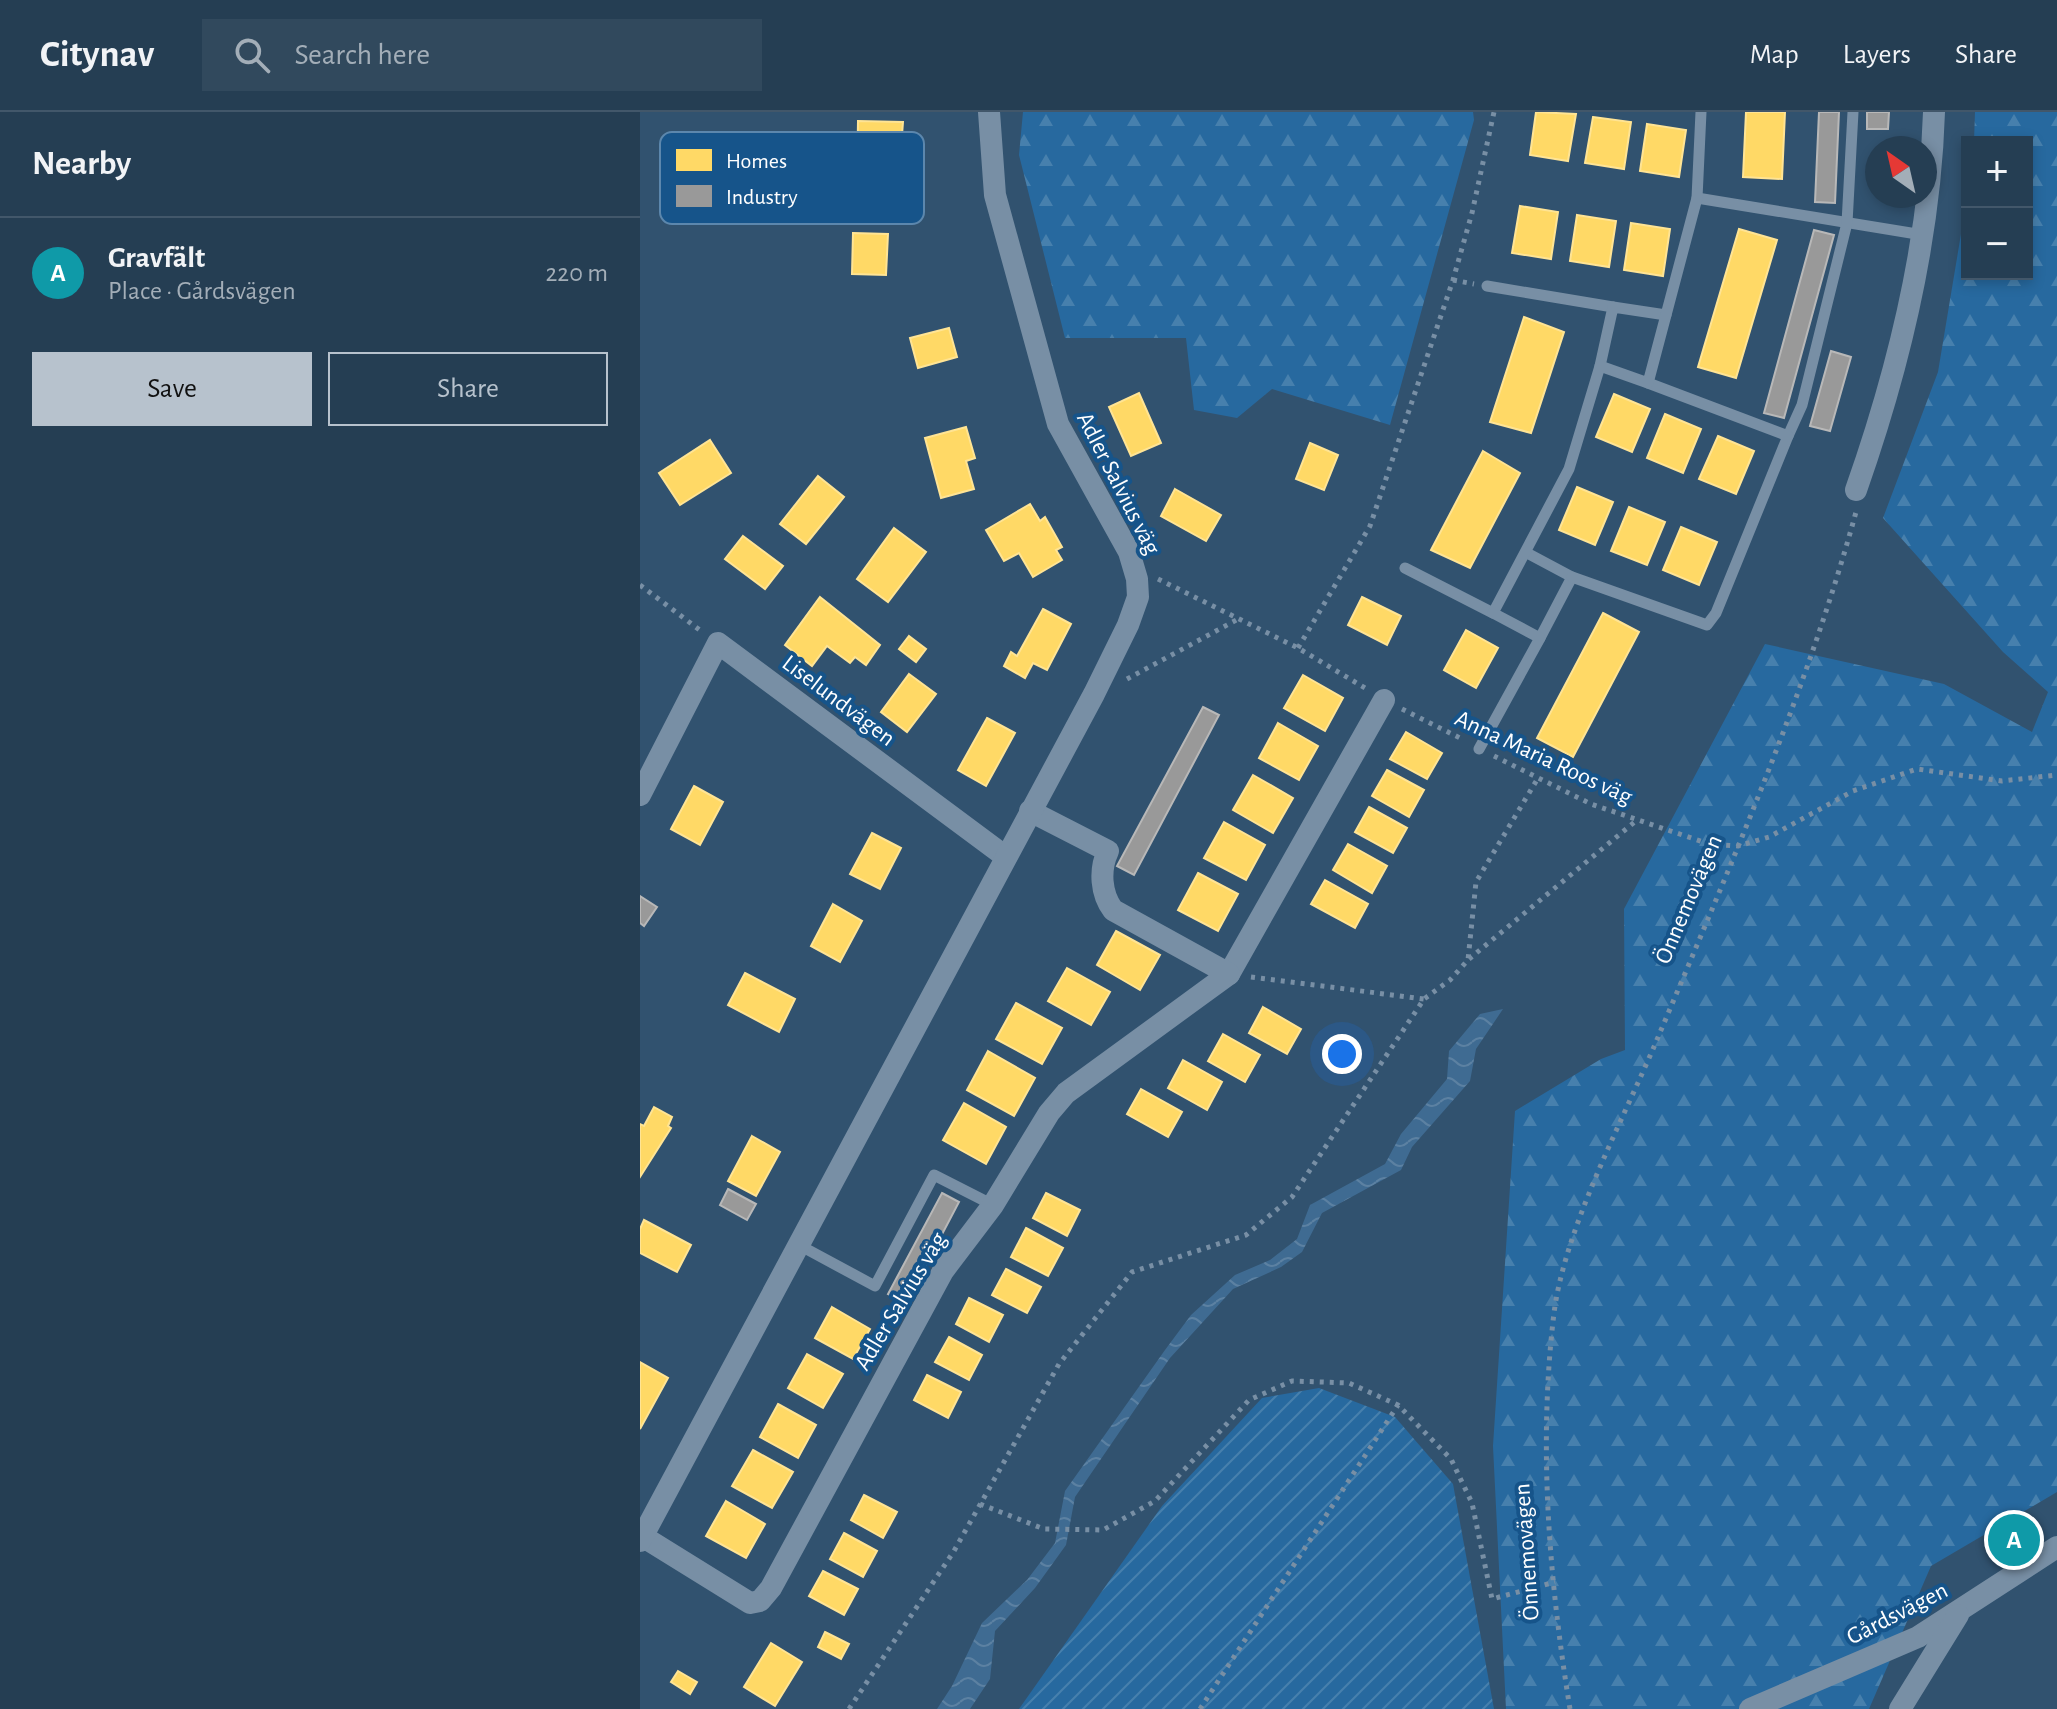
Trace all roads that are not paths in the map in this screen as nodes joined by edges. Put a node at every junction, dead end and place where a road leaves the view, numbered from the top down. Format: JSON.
{"nodes":[{"id":1,"x":989,"y":112,"type":"edge"},
{"id":2,"x":1701,"y":112,"type":"edge"},
{"id":3,"x":1853,"y":112,"type":"edge"},
{"id":4,"x":1934,"y":112,"type":"edge"},
{"id":5,"x":1697,"y":198,"type":"junction"},
{"id":6,"x":1847,"y":223,"type":"junction"},
{"id":7,"x":1923,"y":235,"type":"junction"},
{"id":8,"x":1487,"y":286,"type":"dead end"},
{"id":9,"x":1613,"y":307,"type":"junction"},
{"id":10,"x":1666,"y":315,"type":"junction"},
{"id":11,"x":1600,"y":366,"type":"junction"},
{"id":12,"x":1648,"y":383,"type":"junction"},
{"id":13,"x":1788,"y":436,"type":"junction"},
{"id":14,"x":1856,"y":490,"type":"road end"},
{"id":15,"x":1527,"y":553,"type":"junction"},
{"id":16,"x":1405,"y":568,"type":"dead end"},
{"id":17,"x":1572,"y":577,"type":"junction"},
{"id":18,"x":1493,"y":613,"type":"junction"},
{"id":19,"x":1540,"y":638,"type":"junction"},
{"id":20,"x":1384,"y":700,"type":"road end"},
{"id":21,"x":1479,"y":749,"type":"road end"},
{"id":22,"x":640,"y":795,"type":"edge"},
{"id":23,"x":1030,"y":811,"type":"junction"},
{"id":24,"x":1006,"y":857,"type":"junction"},
{"id":25,"x":1229,"y":974,"type":"junction"},
{"id":26,"x":993,"y":1205,"type":"junction"},
{"id":27,"x":799,"y":1245,"type":"junction"},
{"id":28,"x":641,"y":1539,"type":"edge"},
{"id":29,"x":2057,"y":1547,"type":"edge"},
{"id":30,"x":1959,"y":1613,"type":"junction"},
{"id":31,"x":1750,"y":1709,"type":"edge"},
{"id":32,"x":1900,"y":1709,"type":"edge"}],
"edges":[{"from":1,"to":23,"type":"street","name":"Adler Salvius väg"},
{"from":2,"to":5,"type":"lane"},
{"from":3,"to":6,"type":"lane"},
{"from":4,"to":7,"type":"street"},
{"from":5,"to":6,"type":"lane"},
{"from":5,"to":10,"type":"lane"},
{"from":6,"to":7,"type":"lane"},
{"from":6,"to":13,"type":"lane"},
{"from":7,"to":14,"type":"street"},
{"from":8,"to":9,"type":"lane"},
{"from":9,"to":10,"type":"lane"},
{"from":9,"to":11,"type":"lane"},
{"from":10,"to":12,"type":"lane"},
{"from":11,"to":12,"type":"lane"},
{"from":11,"to":15,"type":"lane"},
{"from":12,"to":13,"type":"lane"},
{"from":13,"to":17,"type":"lane"},
{"from":15,"to":17,"type":"lane"},
{"from":15,"to":18,"type":"lane"},
{"from":16,"to":18,"type":"lane"},
{"from":17,"to":19,"type":"lane"},
{"from":18,"to":19,"type":"lane"},
{"from":19,"to":21,"type":"lane"},
{"from":20,"to":25,"type":"street","name":"Adler Salvius väg"},
{"from":22,"to":24,"type":"street","name":"Liselundvägen"},
{"from":23,"to":24,"type":"street","name":"Adler Salvius väg"},
{"from":23,"to":25,"type":"street"},
{"from":24,"to":27,"type":"street","name":"Adler Salvius väg"},
{"from":25,"to":26,"type":"street","name":"Adler Salvius väg"},
{"from":26,"to":27,"type":"lane"},
{"from":26,"to":28,"type":"street","name":"Adler Salvius väg"},
{"from":27,"to":28,"type":"street","name":"Adler Salvius väg"},
{"from":29,"to":30,"type":"street","name":"Gårdsvägen"},
{"from":30,"to":31,"type":"street","name":"Gårdsvägen"},
{"from":30,"to":32,"type":"street"}]}
